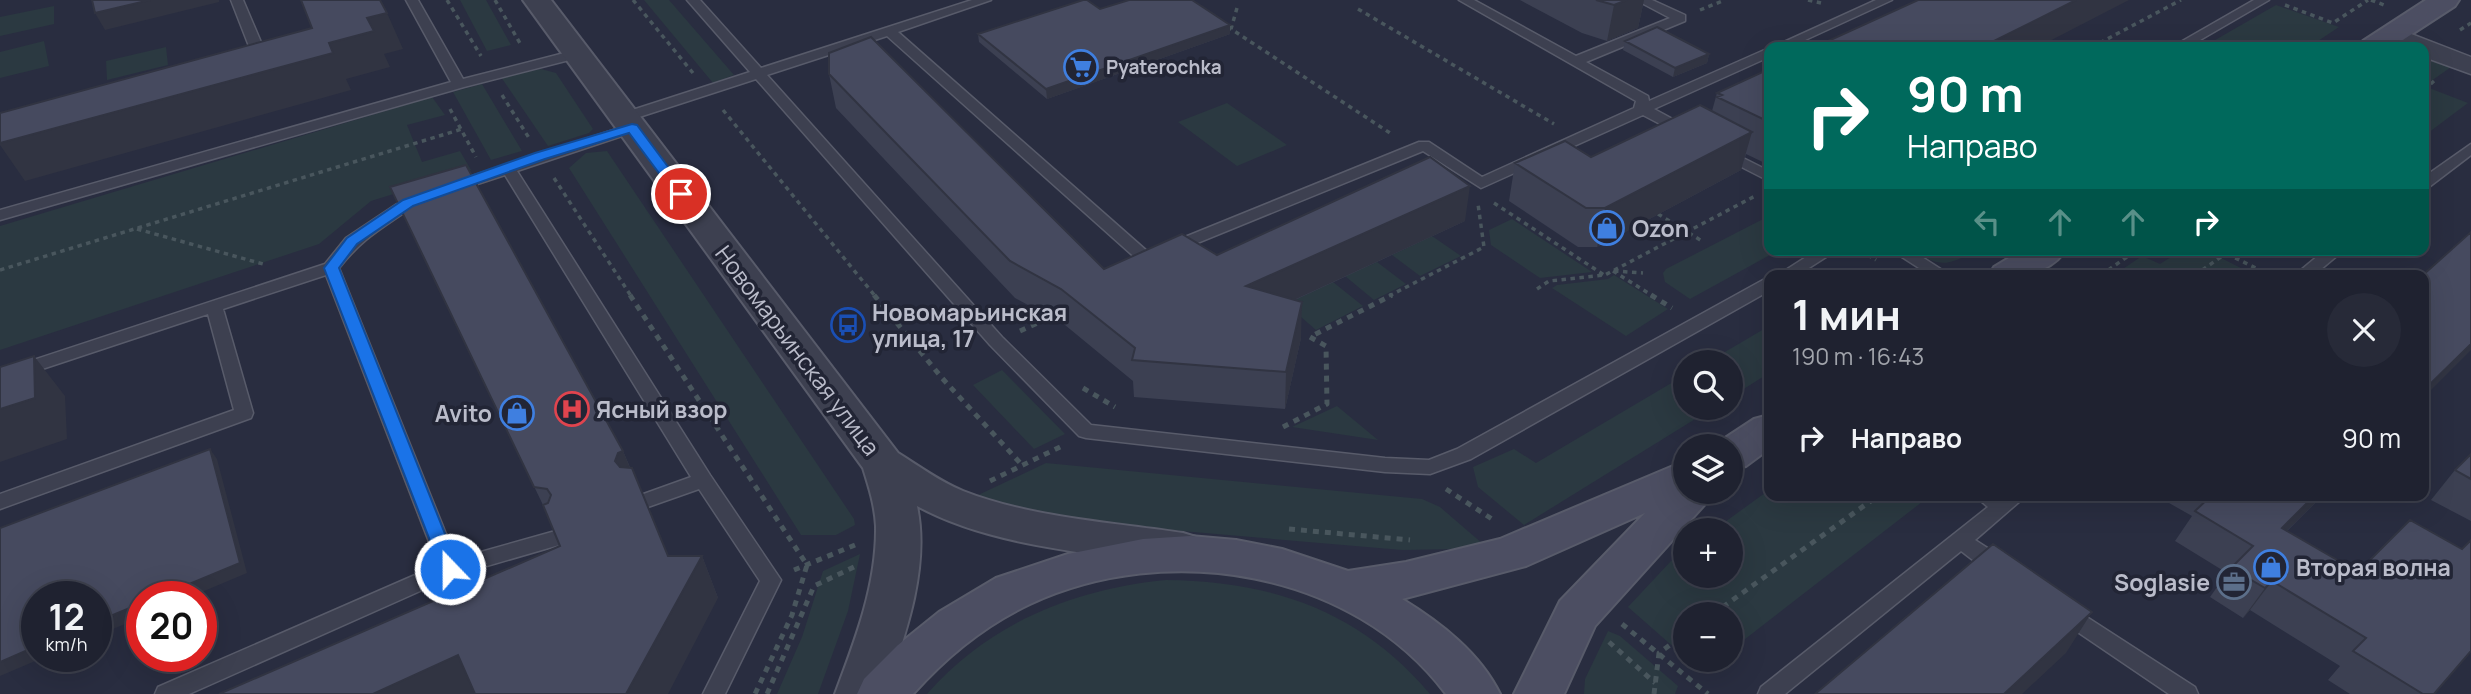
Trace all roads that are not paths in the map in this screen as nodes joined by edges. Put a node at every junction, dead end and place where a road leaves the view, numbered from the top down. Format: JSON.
{"nodes":[{"id":1,"x":237,"y":0,"type":"edge"},
{"id":2,"x":412,"y":0,"type":"edge"},
{"id":3,"x":537,"y":0,"type":"edge"},
{"id":4,"x":713,"y":0,"type":"edge"},
{"id":5,"x":985,"y":0,"type":"edge"},
{"id":6,"x":1465,"y":0,"type":"edge"},
{"id":7,"x":1642,"y":0,"type":"edge"},
{"id":8,"x":1886,"y":0,"type":"edge"},
{"id":9,"x":2445,"y":0,"type":"edge"},
{"id":10,"x":2256,"y":1,"type":"edge"},
{"id":11,"x":695,"y":2,"type":"edge"},
{"id":12,"x":888,"y":30,"type":"junction"},
{"id":13,"x":2383,"y":41,"type":"edge"},
{"id":14,"x":1791,"y":42,"type":"edge"},
{"id":15,"x":2187,"y":42,"type":"edge"},
{"id":16,"x":576,"y":54,"type":"junction"},
{"id":17,"x":1764,"y":54,"type":"edge"},
{"id":18,"x":2429,"y":54,"type":"edge"},
{"id":19,"x":1576,"y":61,"type":"junction"},
{"id":20,"x":249,"y":64,"type":"edge"},
{"id":21,"x":2471,"y":66,"type":"edge"},
{"id":22,"x":756,"y":73,"type":"junction"},
{"id":23,"x":459,"y":84,"type":"junction"},
{"id":24,"x":1641,"y":108,"type":"junction"},
{"id":25,"x":628,"y":122,"type":"junction"},
{"id":26,"x":2471,"y":148,"type":"edge"},
{"id":27,"x":508,"y":168,"type":"junction"},
{"id":28,"x":1764,"y":174,"type":"edge"},
{"id":29,"x":2429,"y":180,"type":"edge"},
{"id":30,"x":0,"y":215,"type":"edge"},
{"id":31,"x":1819,"y":256,"type":"edge"},
{"id":32,"x":1909,"y":256,"type":"edge"},
{"id":33,"x":2038,"y":256,"type":"edge"},
{"id":34,"x":2328,"y":256,"type":"edge"},
{"id":35,"x":331,"y":268,"type":"junction"},
{"id":36,"x":1795,"y":270,"type":"edge"},
{"id":37,"x":1933,"y":270,"type":"edge"},
{"id":38,"x":2015,"y":270,"type":"edge"},
{"id":39,"x":2310,"y":270,"type":"edge"},
{"id":40,"x":1764,"y":287,"type":"edge"},
{"id":41,"x":214,"y":307,"type":"junction"},
{"id":42,"x":0,"y":377,"type":"edge"},
{"id":43,"x":1764,"y":432,"type":"edge"},
{"id":44,"x":1743,"y":447,"type":"edge"},
{"id":45,"x":883,"y":464,"type":"junction"},
{"id":46,"x":704,"y":480,"type":"junction"},
{"id":47,"x":1673,"y":482,"type":"edge"},
{"id":48,"x":645,"y":501,"type":"edge"},
{"id":49,"x":1999,"y":501,"type":"edge"},
{"id":50,"x":0,"y":502,"type":"edge"},
{"id":51,"x":1680,"y":504,"type":"edge"},
{"id":52,"x":559,"y":538,"type":"edge"},
{"id":53,"x":1960,"y":540,"type":"junction"},
{"id":54,"x":1203,"y":553,"type":"junction"},
{"id":55,"x":450,"y":569,"type":"junction"},
{"id":56,"x":2017,"y":579,"type":"edge"},
{"id":57,"x":1348,"y":589,"type":"junction"},
{"id":58,"x":2051,"y":602,"type":"edge"},
{"id":59,"x":166,"y":694,"type":"edge"},
{"id":60,"x":714,"y":694,"type":"edge"},
{"id":61,"x":860,"y":694,"type":"edge"},
{"id":62,"x":883,"y":694,"type":"edge"},
{"id":63,"x":1475,"y":694,"type":"edge"},
{"id":64,"x":1538,"y":694,"type":"edge"},
{"id":65,"x":1769,"y":694,"type":"edge"},
{"id":66,"x":2187,"y":694,"type":"edge"}],
"edges":[{"from":1,"to":20,"type":"lane"},
{"from":2,"to":23,"type":"lane"},
{"from":3,"to":16,"type":"street","name":"Новомарьинская улица"},
{"from":4,"to":11,"type":"lane"},
{"from":5,"to":12,"type":"lane"},
{"from":6,"to":19,"type":"lane"},
{"from":7,"to":19,"type":"lane"},
{"from":8,"to":14,"type":"lane"},
{"from":9,"to":13,"type":"main road"},
{"from":10,"to":15,"type":"lane"},
{"from":11,"to":22,"type":"lane"},
{"from":12,"to":22,"type":"lane"},
{"from":12,"to":24,"type":"lane"},
{"from":16,"to":23,"type":"lane"},
{"from":16,"to":25,"type":"street","name":"Новомарьинская улица"},
{"from":17,"to":24,"type":"lane"},
{"from":18,"to":21,"type":"street"},
{"from":19,"to":24,"type":"lane"},
{"from":22,"to":25,"type":"lane"},
{"from":22,"to":40,"type":"lane"},
{"from":23,"to":30,"type":"lane"},
{"from":24,"to":28,"type":"lane"},
{"from":25,"to":27,"type":"lane"},
{"from":25,"to":45,"type":"street","name":"Новомарьинская улица"},
{"from":26,"to":29,"type":"lane"},
{"from":27,"to":35,"type":"lane"},
{"from":27,"to":46,"type":"lane"},
{"from":31,"to":36,"type":"lane"},
{"from":32,"to":37,"type":"lane"},
{"from":33,"to":38,"type":"main road"},
{"from":34,"to":39,"type":"lane"},
{"from":35,"to":41,"type":"lane"},
{"from":35,"to":55,"type":"lane"},
{"from":41,"to":42,"type":"lane"},
{"from":41,"to":50,"type":"lane"},
{"from":43,"to":44,"type":"main road"},
{"from":45,"to":54,"type":"street","name":"Новомарьинская улица"},
{"from":45,"to":61,"type":"street","name":"Новомарьинская улица"},
{"from":46,"to":48,"type":"lane"},
{"from":46,"to":60,"type":"lane"},
{"from":47,"to":57,"type":"main road"},
{"from":49,"to":53,"type":"lane"},
{"from":51,"to":64,"type":"main road"},
{"from":52,"to":55,"type":"lane"},
{"from":53,"to":56,"type":"lane"},
{"from":53,"to":65,"type":"lane"},
{"from":54,"to":57,"type":"main road"},
{"from":54,"to":62,"type":"main road"},
{"from":55,"to":59,"type":"lane"},
{"from":57,"to":63,"type":"main road"},
{"from":58,"to":66,"type":"lane"}]}
